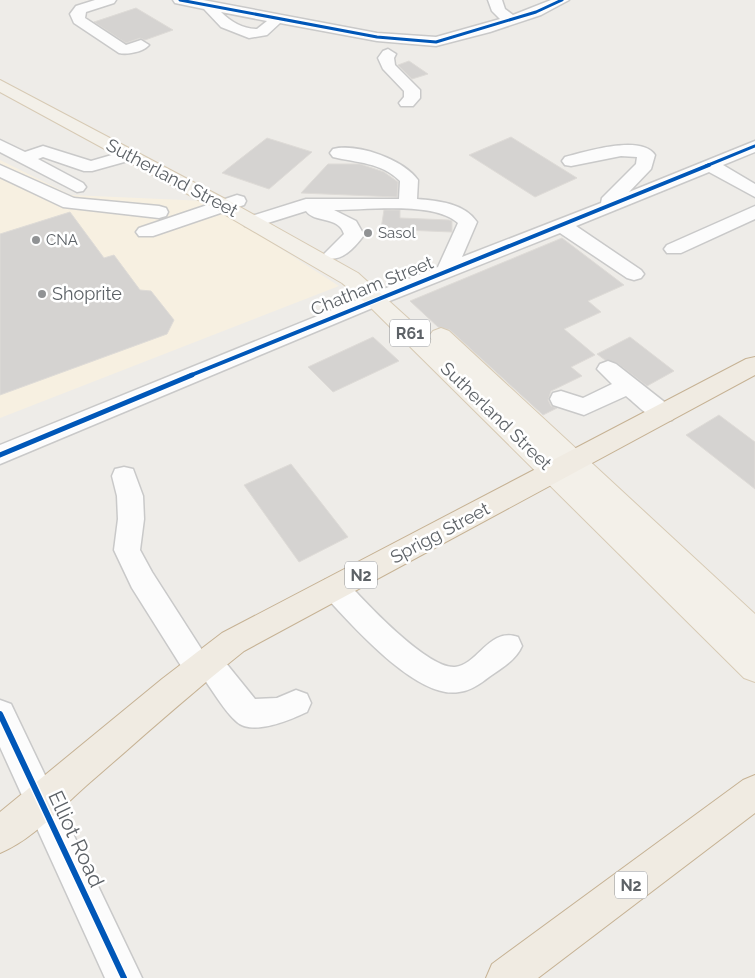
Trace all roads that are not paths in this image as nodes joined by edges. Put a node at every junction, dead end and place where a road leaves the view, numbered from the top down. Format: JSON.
{"nodes":[{"id":1,"x":109,"y":0,"type":"edge"},
{"id":2,"x":180,"y":0,"type":"edge"},
{"id":3,"x":494,"y":0,"type":"edge"},
{"id":4,"x":562,"y":0,"type":"edge"},
{"id":5,"x":510,"y":20,"type":"junction"},
{"id":6,"x":140,"y":45,"type":"dead end"},
{"id":7,"x":385,"y":48,"type":"junction"},
{"id":8,"x":0,"y":70,"type":"edge"},
{"id":9,"x":0,"y":85,"type":"edge"},
{"id":10,"x":408,"y":103,"type":"dead end"},
{"id":11,"x":0,"y":145,"type":"edge"},
{"id":12,"x":755,"y":146,"type":"edge"},
{"id":13,"x":339,"y":153,"type":"dead end"},
{"id":14,"x":129,"y":155,"type":"junction"},
{"id":15,"x":24,"y":158,"type":"junction"},
{"id":16,"x":571,"y":161,"type":"dead end"},
{"id":17,"x":710,"y":165,"type":"junction"},
{"id":18,"x":0,"y":170,"type":"edge"},
{"id":19,"x":77,"y":187,"type":"dead end"},
{"id":20,"x":755,"y":192,"type":"edge"},
{"id":21,"x":231,"y":203,"type":"junction"},
{"id":22,"x":408,"y":204,"type":"junction"},
{"id":23,"x":298,"y":206,"type":"junction"},
{"id":24,"x":606,"y":208,"type":"junction"},
{"id":25,"x":159,"y":212,"type":"dead end"},
{"id":26,"x":755,"y":212,"type":"edge"},
{"id":27,"x":259,"y":219,"type":"junction"},
{"id":28,"x":561,"y":225,"type":"junction"},
{"id":29,"x":146,"y":232,"type":"dead end"},
{"id":30,"x":674,"y":249,"type":"dead end"},
{"id":31,"x":334,"y":254,"type":"junction"},
{"id":32,"x":447,"y":270,"type":"junction"},
{"id":33,"x":634,"y":274,"type":"dead end"},
{"id":34,"x":383,"y":295,"type":"junction"},
{"id":35,"x":754,"y":367,"type":"edge"},
{"id":36,"x":608,"y":369,"type":"dead end"},
{"id":37,"x":628,"y":385,"type":"junction"},
{"id":38,"x":561,"y":399,"type":"dead end"},
{"id":39,"x":664,"y":414,"type":"junction"},
{"id":40,"x":0,"y":455,"type":"edge"},
{"id":41,"x":566,"y":467,"type":"junction"},
{"id":42,"x":124,"y":476,"type":"dead end"},
{"id":43,"x":335,"y":588,"type":"junction"},
{"id":44,"x":755,"y":634,"type":"edge"},
{"id":45,"x":508,"y":646,"type":"dead end"},
{"id":46,"x":203,"y":665,"type":"junction"},
{"id":47,"x":755,"y":668,"type":"edge"},
{"id":48,"x":296,"y":702,"type":"dead end"},
{"id":49,"x":0,"y":714,"type":"edge"},
{"id":50,"x":755,"y":792,"type":"edge"},
{"id":51,"x":41,"y":804,"type":"junction"},
{"id":52,"x":0,"y":835,"type":"edge"},
{"id":53,"x":124,"y":978,"type":"edge"},
{"id":54,"x":506,"y":978,"type":"edge"}],
"edges":[{"from":1,"to":6,"type":"street"},
{"from":2,"to":7,"type":"street"},
{"from":3,"to":5,"type":"street"},
{"from":4,"to":5,"type":"street"},
{"from":5,"to":7,"type":"street"},
{"from":7,"to":10,"type":"street"},
{"from":8,"to":21,"type":"main road","name":"Sutherland Street","number":"R61"},
{"from":9,"to":14,"type":"main road","name":"Sutherland Street","number":"R61"},
{"from":11,"to":15,"type":"street"},
{"from":12,"to":17,"type":"street","name":"Chatham Street"},
{"from":13,"to":22,"type":"street"},
{"from":14,"to":15,"type":"street"},
{"from":14,"to":21,"type":"main road","name":"Sutherland Street","number":"R61"},
{"from":15,"to":19,"type":"street"},
{"from":16,"to":24,"type":"street"},
{"from":17,"to":20,"type":"street"},
{"from":17,"to":24,"type":"street","name":"Chatham Street"},
{"from":18,"to":25,"type":"street"},
{"from":21,"to":27,"type":"main road","name":"Sutherland Street","number":"R61"},
{"from":21,"to":29,"type":"street"},
{"from":22,"to":23,"type":"street"},
{"from":22,"to":32,"type":"street"},
{"from":23,"to":27,"type":"street"},
{"from":23,"to":31,"type":"street"},
{"from":24,"to":28,"type":"street","name":"Chatham Street"},
{"from":26,"to":30,"type":"street"},
{"from":27,"to":31,"type":"main road","name":"Sutherland Street","number":"R61"},
{"from":27,"to":34,"type":"main road","name":"Sutherland Street","number":"R61"},
{"from":28,"to":32,"type":"street","name":"Chatham Street"},
{"from":28,"to":33,"type":"street"},
{"from":31,"to":34,"type":"main road","name":"Sutherland Street","number":"R61"},
{"from":32,"to":34,"type":"street","name":"Chatham Street"},
{"from":34,"to":40,"type":"street","name":"Chatham Street"},
{"from":34,"to":41,"type":"main road","name":"Sutherland Street","number":"R61"},
{"from":35,"to":39,"type":"highway","name":"Sprigg Street","number":"N2"},
{"from":36,"to":37,"type":"street"},
{"from":37,"to":38,"type":"street"},
{"from":37,"to":39,"type":"street"},
{"from":39,"to":41,"type":"highway","name":"Sprigg Street","number":"N2"},
{"from":41,"to":43,"type":"highway","name":"Sprigg Street","number":"N2"},
{"from":41,"to":44,"type":"main road","name":"Sutherland Street","number":"R61"},
{"from":41,"to":47,"type":"main road","name":"Sutherland Street","number":"R61"},
{"from":42,"to":46,"type":"street"},
{"from":43,"to":45,"type":"street"},
{"from":43,"to":46,"type":"highway","name":"Sprigg Street","number":"N2"},
{"from":46,"to":48,"type":"street"},
{"from":46,"to":51,"type":"highway","name":"Sprigg Street","number":"N2"},
{"from":49,"to":51,"type":"street","name":"Elliot Road"},
{"from":50,"to":54,"type":"highway","number":"N2"},
{"from":51,"to":52,"type":"highway","name":"Sprigg Street","number":"N2"},
{"from":51,"to":53,"type":"street","name":"Elliot Road"}]}
